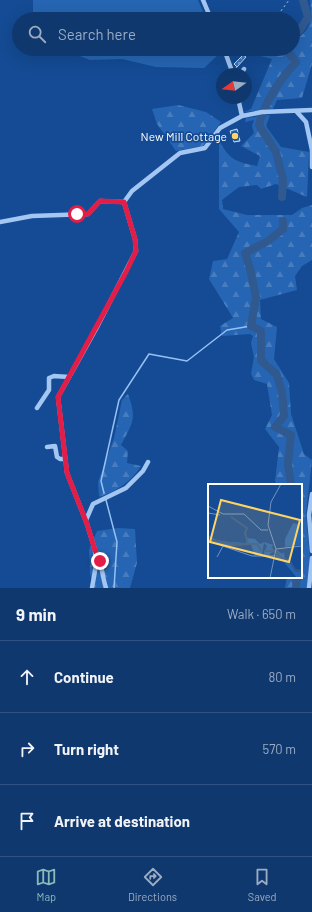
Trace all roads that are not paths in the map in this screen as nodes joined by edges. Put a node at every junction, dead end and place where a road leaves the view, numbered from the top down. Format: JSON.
{"nodes":[{"id":1,"x":203,"y":0,"type":"edge"},
{"id":2,"x":208,"y":12,"type":"edge"},
{"id":3,"x":227,"y":56,"type":"edge"},
{"id":4,"x":231,"y":68,"type":"edge"},
{"id":5,"x":239,"y":104,"type":"edge"},
{"id":6,"x":312,"y":110,"type":"edge"},
{"id":7,"x":296,"y":111,"type":"junction"},
{"id":8,"x":242,"y":116,"type":"junction"},
{"id":9,"x":312,"y":167,"type":"edge"},
{"id":10,"x":124,"y":202,"type":"junction"},
{"id":11,"x":0,"y":222,"type":"edge"},
{"id":12,"x":70,"y":377,"type":"junction"},
{"id":13,"x":37,"y":408,"type":"dead end"},
{"id":14,"x":47,"y":447,"type":"dead end"},
{"id":15,"x":65,"y":459,"type":"junction"},
{"id":16,"x":148,"y":462,"type":"dead end"},
{"id":17,"x":312,"y":494,"type":"edge"},
{"id":18,"x":86,"y":520,"type":"junction"},
{"id":19,"x":95,"y":550,"type":"junction"},
{"id":20,"x":312,"y":551,"type":"edge"},
{"id":21,"x":312,"y":558,"type":"edge"},
{"id":22,"x":92,"y":588,"type":"edge"},
{"id":23,"x":100,"y":588,"type":"edge"},
{"id":24,"x":106,"y":588,"type":"edge"},
{"id":25,"x":309,"y":588,"type":"edge"}],
"edges":[{"from":1,"to":2,"type":"street"},
{"from":3,"to":4,"type":"street"},
{"from":5,"to":8,"type":"street"},
{"from":6,"to":7,"type":"street"},
{"from":7,"to":8,"type":"street"},
{"from":7,"to":9,"type":"street"},
{"from":8,"to":10,"type":"street"},
{"from":10,"to":11,"type":"street"},
{"from":10,"to":12,"type":"street"},
{"from":12,"to":13,"type":"street"},
{"from":12,"to":15,"type":"street"},
{"from":14,"to":15,"type":"street"},
{"from":15,"to":18,"type":"street"},
{"from":16,"to":18,"type":"street"},
{"from":17,"to":20,"type":"street"},
{"from":18,"to":19,"type":"street"},
{"from":19,"to":22,"type":"street"},
{"from":19,"to":24,"type":"street"},
{"from":21,"to":25,"type":"street"},
{"from":23,"to":24,"type":"street"}]}
